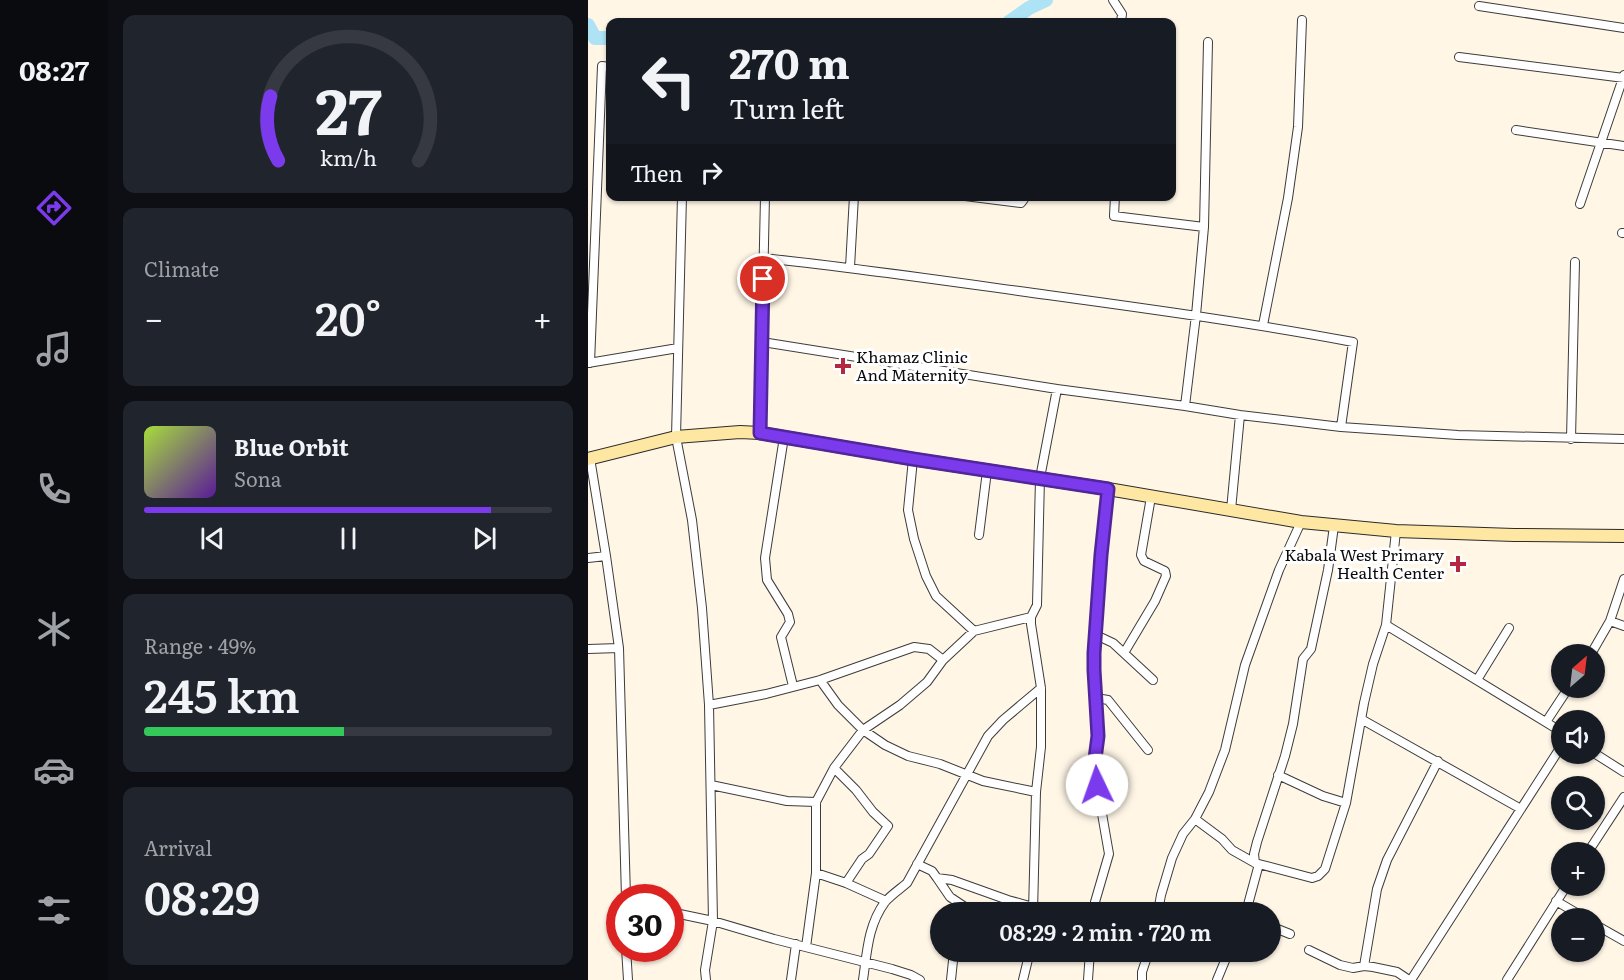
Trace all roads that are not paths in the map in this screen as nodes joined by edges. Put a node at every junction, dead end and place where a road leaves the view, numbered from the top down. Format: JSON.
{"nodes":[{"id":1,"x":1113,"y":0,"type":"edge"},
{"id":2,"x":1479,"y":6,"type":"dead end"},
{"id":3,"x":1122,"y":18,"type":"edge"},
{"id":4,"x":1302,"y":20,"type":"dead end"},
{"id":5,"x":1624,"y":28,"type":"edge"},
{"id":6,"x":1208,"y":42,"type":"dead end"},
{"id":7,"x":1459,"y":57,"type":"dead end"},
{"id":8,"x":606,"y":66,"type":"edge"},
{"id":9,"x":1624,"y":77,"type":"edge"},
{"id":10,"x":1516,"y":130,"type":"dead end"},
{"id":11,"x":1600,"y":143,"type":"junction"},
{"id":12,"x":1624,"y":146,"type":"edge"},
{"id":13,"x":682,"y":201,"type":"edge"},
{"id":14,"x":765,"y":201,"type":"edge"},
{"id":15,"x":854,"y":201,"type":"edge"},
{"id":16,"x":1004,"y":201,"type":"edge"},
{"id":17,"x":1023,"y":201,"type":"edge"},
{"id":18,"x":1115,"y":201,"type":"edge"},
{"id":19,"x":1580,"y":204,"type":"dead end"},
{"id":20,"x":1204,"y":227,"type":"junction"},
{"id":21,"x":763,"y":258,"type":"junction"},
{"id":22,"x":1575,"y":262,"type":"dead end"},
{"id":23,"x":850,"y":267,"type":"junction"},
{"id":24,"x":591,"y":277,"type":"edge"},
{"id":25,"x":1196,"y":315,"type":"junction"},
{"id":26,"x":1263,"y":325,"type":"junction"},
{"id":27,"x":762,"y":342,"type":"junction"},
{"id":28,"x":678,"y":348,"type":"junction"},
{"id":29,"x":589,"y":363,"type":"edge"},
{"id":30,"x":1057,"y":389,"type":"junction"},
{"id":31,"x":1185,"y":406,"type":"junction"},
{"id":32,"x":1240,"y":416,"type":"junction"},
{"id":33,"x":1341,"y":427,"type":"junction"},
{"id":34,"x":760,"y":433,"type":"junction"},
{"id":35,"x":676,"y":437,"type":"junction"},
{"id":36,"x":784,"y":437,"type":"junction"},
{"id":37,"x":1572,"y":439,"type":"junction"},
{"id":38,"x":1624,"y":439,"type":"edge"},
{"id":39,"x":589,"y":458,"type":"edge"},
{"id":40,"x":913,"y":459,"type":"junction"},
{"id":41,"x":987,"y":471,"type":"junction"},
{"id":42,"x":1040,"y":478,"type":"junction"},
{"id":43,"x":1108,"y":489,"type":"junction"},
{"id":44,"x":1151,"y":497,"type":"junction"},
{"id":45,"x":1231,"y":510,"type":"junction"},
{"id":46,"x":1301,"y":522,"type":"junction"},
{"id":47,"x":1334,"y":526,"type":"junction"},
{"id":48,"x":1396,"y":531,"type":"junction"},
{"id":49,"x":979,"y":535,"type":"dead end"},
{"id":50,"x":1624,"y":536,"type":"edge"},
{"id":51,"x":606,"y":556,"type":"junction"},
{"id":52,"x":588,"y":558,"type":"edge"},
{"id":53,"x":1624,"y":579,"type":"edge"},
{"id":54,"x":1032,"y":617,"type":"junction"},
{"id":55,"x":1610,"y":621,"type":"junction"},
{"id":56,"x":1386,"y":625,"type":"junction"},
{"id":57,"x":1624,"y":626,"type":"edge"},
{"id":58,"x":1509,"y":628,"type":"dead end"},
{"id":59,"x":974,"y":631,"type":"junction"},
{"id":60,"x":1096,"y":634,"type":"junction"},
{"id":61,"x":1597,"y":644,"type":"edge"},
{"id":62,"x":619,"y":648,"type":"junction"},
{"id":63,"x":588,"y":649,"type":"edge"},
{"id":64,"x":1124,"y":653,"type":"junction"},
{"id":65,"x":943,"y":660,"type":"junction"},
{"id":66,"x":820,"y":680,"type":"junction"},
{"id":67,"x":1153,"y":680,"type":"dead end"},
{"id":68,"x":1477,"y":680,"type":"junction"},
{"id":69,"x":793,"y":686,"type":"junction"},
{"id":70,"x":1041,"y":688,"type":"junction"},
{"id":71,"x":1096,"y":698,"type":"junction"},
{"id":72,"x":1562,"y":698,"type":"edge"},
{"id":73,"x":709,"y":705,"type":"junction"},
{"id":74,"x":1361,"y":719,"type":"junction"},
{"id":75,"x":1546,"y":722,"type":"junction"},
{"id":76,"x":1551,"y":725,"type":"edge"},
{"id":77,"x":863,"y":730,"type":"junction"},
{"id":78,"x":1148,"y":750,"type":"dead end"},
{"id":79,"x":1605,"y":760,"type":"edge"},
{"id":80,"x":1438,"y":761,"type":"junction"},
{"id":81,"x":1551,"y":762,"type":"edge"},
{"id":82,"x":834,"y":768,"type":"junction"},
{"id":83,"x":1624,"y":772,"type":"edge"},
{"id":84,"x":966,"y":775,"type":"junction"},
{"id":85,"x":1278,"y":775,"type":"junction"},
{"id":86,"x":711,"y":785,"type":"junction"},
{"id":87,"x":1036,"y":792,"type":"junction"},
{"id":88,"x":1624,"y":796,"type":"edge"},
{"id":89,"x":816,"y":802,"type":"junction"},
{"id":90,"x":1346,"y":803,"type":"junction"},
{"id":91,"x":1521,"y":809,"type":"junction"},
{"id":92,"x":1195,"y":819,"type":"junction"},
{"id":93,"x":1594,"y":842,"type":"edge"},
{"id":94,"x":1257,"y":863,"type":"junction"},
{"id":95,"x":917,"y":864,"type":"junction"},
{"id":96,"x":816,"y":873,"type":"junction"},
{"id":97,"x":937,"y":878,"type":"junction"},
{"id":98,"x":846,"y":883,"type":"junction"},
{"id":99,"x":626,"y":884,"type":"edge"},
{"id":100,"x":1559,"y":896,"type":"edge"},
{"id":101,"x":886,"y":901,"type":"junction"},
{"id":102,"x":1556,"y":901,"type":"junction"},
{"id":103,"x":958,"y":902,"type":"edge"},
{"id":104,"x":1013,"y":902,"type":"edge"},
{"id":105,"x":1033,"y":902,"type":"edge"},
{"id":106,"x":1095,"y":902,"type":"edge"},
{"id":107,"x":1160,"y":902,"type":"edge"},
{"id":108,"x":1248,"y":902,"type":"edge"},
{"id":109,"x":1568,"y":908,"type":"edge"},
{"id":110,"x":684,"y":915,"type":"edge"},
{"id":111,"x":714,"y":921,"type":"junction"},
{"id":112,"x":1281,"y":930,"type":"edge"},
{"id":113,"x":1605,"y":930,"type":"edge"},
{"id":114,"x":1290,"y":934,"type":"dead end"},
{"id":115,"x":1624,"y":941,"type":"edge"},
{"id":116,"x":801,"y":946,"type":"junction"},
{"id":117,"x":1309,"y":950,"type":"dead end"},
{"id":118,"x":627,"y":962,"type":"edge"},
{"id":119,"x":953,"y":962,"type":"edge"},
{"id":120,"x":1027,"y":962,"type":"edge"},
{"id":121,"x":1089,"y":962,"type":"edge"},
{"id":122,"x":1145,"y":962,"type":"edge"},
{"id":123,"x":1224,"y":962,"type":"edge"},
{"id":124,"x":866,"y":963,"type":"junction"},
{"id":125,"x":1364,"y":966,"type":"junction"},
{"id":126,"x":628,"y":980,"type":"edge"},
{"id":127,"x":706,"y":980,"type":"edge"},
{"id":128,"x":790,"y":980,"type":"edge"},
{"id":129,"x":863,"y":980,"type":"edge"},
{"id":130,"x":920,"y":980,"type":"edge"},
{"id":131,"x":951,"y":980,"type":"edge"},
{"id":132,"x":1023,"y":980,"type":"edge"},
{"id":133,"x":1088,"y":980,"type":"edge"},
{"id":134,"x":1142,"y":980,"type":"edge"},
{"id":135,"x":1217,"y":980,"type":"edge"},
{"id":136,"x":1410,"y":980,"type":"edge"},
{"id":137,"x":1507,"y":980,"type":"edge"}],
"edges":[{"from":1,"to":3,"type":"street"},
{"from":2,"to":5,"type":"street"},
{"from":4,"to":26,"type":"street"},
{"from":6,"to":20,"type":"street"},
{"from":7,"to":9,"type":"street"},
{"from":8,"to":24,"type":"street"},
{"from":9,"to":11,"type":"street"},
{"from":10,"to":11,"type":"street"},
{"from":11,"to":12,"type":"street"},
{"from":11,"to":19,"type":"street"},
{"from":13,"to":28,"type":"street"},
{"from":14,"to":21,"type":"street"},
{"from":15,"to":23,"type":"street"},
{"from":16,"to":17,"type":"street"},
{"from":18,"to":20,"type":"street"},
{"from":20,"to":25,"type":"street"},
{"from":21,"to":23,"type":"street"},
{"from":21,"to":27,"type":"street"},
{"from":22,"to":37,"type":"street"},
{"from":23,"to":25,"type":"street"},
{"from":24,"to":29,"type":"street"},
{"from":25,"to":26,"type":"street"},
{"from":25,"to":31,"type":"street"},
{"from":26,"to":33,"type":"street"},
{"from":27,"to":30,"type":"street"},
{"from":27,"to":34,"type":"street"},
{"from":28,"to":29,"type":"street"},
{"from":28,"to":35,"type":"street"},
{"from":30,"to":31,"type":"street"},
{"from":30,"to":42,"type":"street"},
{"from":31,"to":32,"type":"street"},
{"from":32,"to":33,"type":"street"},
{"from":32,"to":45,"type":"street"},
{"from":33,"to":37,"type":"street"},
{"from":34,"to":35,"type":"street"},
{"from":34,"to":36,"type":"street"},
{"from":35,"to":39,"type":"street"},
{"from":35,"to":73,"type":"street"},
{"from":36,"to":40,"type":"street"},
{"from":36,"to":69,"type":"street"},
{"from":37,"to":38,"type":"street"},
{"from":39,"to":51,"type":"street"},
{"from":40,"to":41,"type":"street"},
{"from":40,"to":59,"type":"street"},
{"from":41,"to":42,"type":"street"},
{"from":41,"to":49,"type":"street"},
{"from":42,"to":43,"type":"street"},
{"from":42,"to":54,"type":"street"},
{"from":43,"to":44,"type":"street"},
{"from":43,"to":60,"type":"street"},
{"from":44,"to":45,"type":"street"},
{"from":44,"to":64,"type":"street"},
{"from":45,"to":46,"type":"street"},
{"from":46,"to":47,"type":"street"},
{"from":46,"to":92,"type":"street"},
{"from":47,"to":48,"type":"street"},
{"from":47,"to":85,"type":"street"},
{"from":48,"to":50,"type":"street"},
{"from":48,"to":56,"type":"street"},
{"from":51,"to":52,"type":"street"},
{"from":51,"to":62,"type":"street"},
{"from":53,"to":55,"type":"street"},
{"from":54,"to":59,"type":"street"},
{"from":54,"to":70,"type":"street"},
{"from":55,"to":57,"type":"street"},
{"from":55,"to":61,"type":"street"},
{"from":56,"to":68,"type":"street"},
{"from":56,"to":74,"type":"street"},
{"from":58,"to":68,"type":"street"},
{"from":59,"to":65,"type":"street"},
{"from":60,"to":64,"type":"street"},
{"from":60,"to":71,"type":"street"},
{"from":62,"to":63,"type":"street"},
{"from":62,"to":99,"type":"street"},
{"from":64,"to":67,"type":"street"},
{"from":65,"to":66,"type":"street"},
{"from":65,"to":77,"type":"street"},
{"from":66,"to":69,"type":"street"},
{"from":66,"to":77,"type":"street"},
{"from":68,"to":75,"type":"street"},
{"from":69,"to":73,"type":"street"},
{"from":70,"to":84,"type":"street"},
{"from":70,"to":87,"type":"street"},
{"from":71,"to":78,"type":"street"},
{"from":71,"to":106,"type":"street"},
{"from":72,"to":75,"type":"street"},
{"from":73,"to":86,"type":"street"},
{"from":74,"to":80,"type":"street"},
{"from":74,"to":90,"type":"street"},
{"from":75,"to":76,"type":"street"},
{"from":77,"to":82,"type":"street"},
{"from":77,"to":84,"type":"street"},
{"from":79,"to":83,"type":"street"},
{"from":80,"to":91,"type":"street"},
{"from":80,"to":125,"type":"street"},
{"from":81,"to":91,"type":"street"},
{"from":82,"to":89,"type":"street"},
{"from":82,"to":98,"type":"street"},
{"from":84,"to":87,"type":"street"},
{"from":84,"to":95,"type":"street"},
{"from":85,"to":90,"type":"street"},
{"from":85,"to":94,"type":"street"},
{"from":86,"to":89,"type":"street"},
{"from":86,"to":111,"type":"street"},
{"from":87,"to":105,"type":"street"},
{"from":88,"to":93,"type":"street"},
{"from":89,"to":96,"type":"street"},
{"from":90,"to":94,"type":"street"},
{"from":91,"to":136,"type":"street"},
{"from":92,"to":94,"type":"street"},
{"from":92,"to":107,"type":"street"},
{"from":94,"to":108,"type":"street"},
{"from":95,"to":97,"type":"street"},
{"from":95,"to":101,"type":"street"},
{"from":96,"to":98,"type":"street"},
{"from":96,"to":116,"type":"street"},
{"from":97,"to":103,"type":"street"},
{"from":97,"to":104,"type":"street"},
{"from":98,"to":101,"type":"street"},
{"from":100,"to":102,"type":"street"},
{"from":101,"to":124,"type":"street"},
{"from":102,"to":109,"type":"street"},
{"from":102,"to":137,"type":"street"},
{"from":110,"to":111,"type":"street"},
{"from":111,"to":116,"type":"street"},
{"from":111,"to":127,"type":"street"},
{"from":112,"to":114,"type":"street"},
{"from":113,"to":115,"type":"street"},
{"from":116,"to":124,"type":"street"},
{"from":116,"to":128,"type":"street"},
{"from":117,"to":125,"type":"street"},
{"from":118,"to":126,"type":"street"},
{"from":119,"to":131,"type":"street"},
{"from":120,"to":132,"type":"street"},
{"from":121,"to":133,"type":"street"},
{"from":122,"to":134,"type":"street"},
{"from":123,"to":135,"type":"street"},
{"from":124,"to":129,"type":"street"},
{"from":124,"to":130,"type":"street"},
{"from":125,"to":136,"type":"street"}]}
